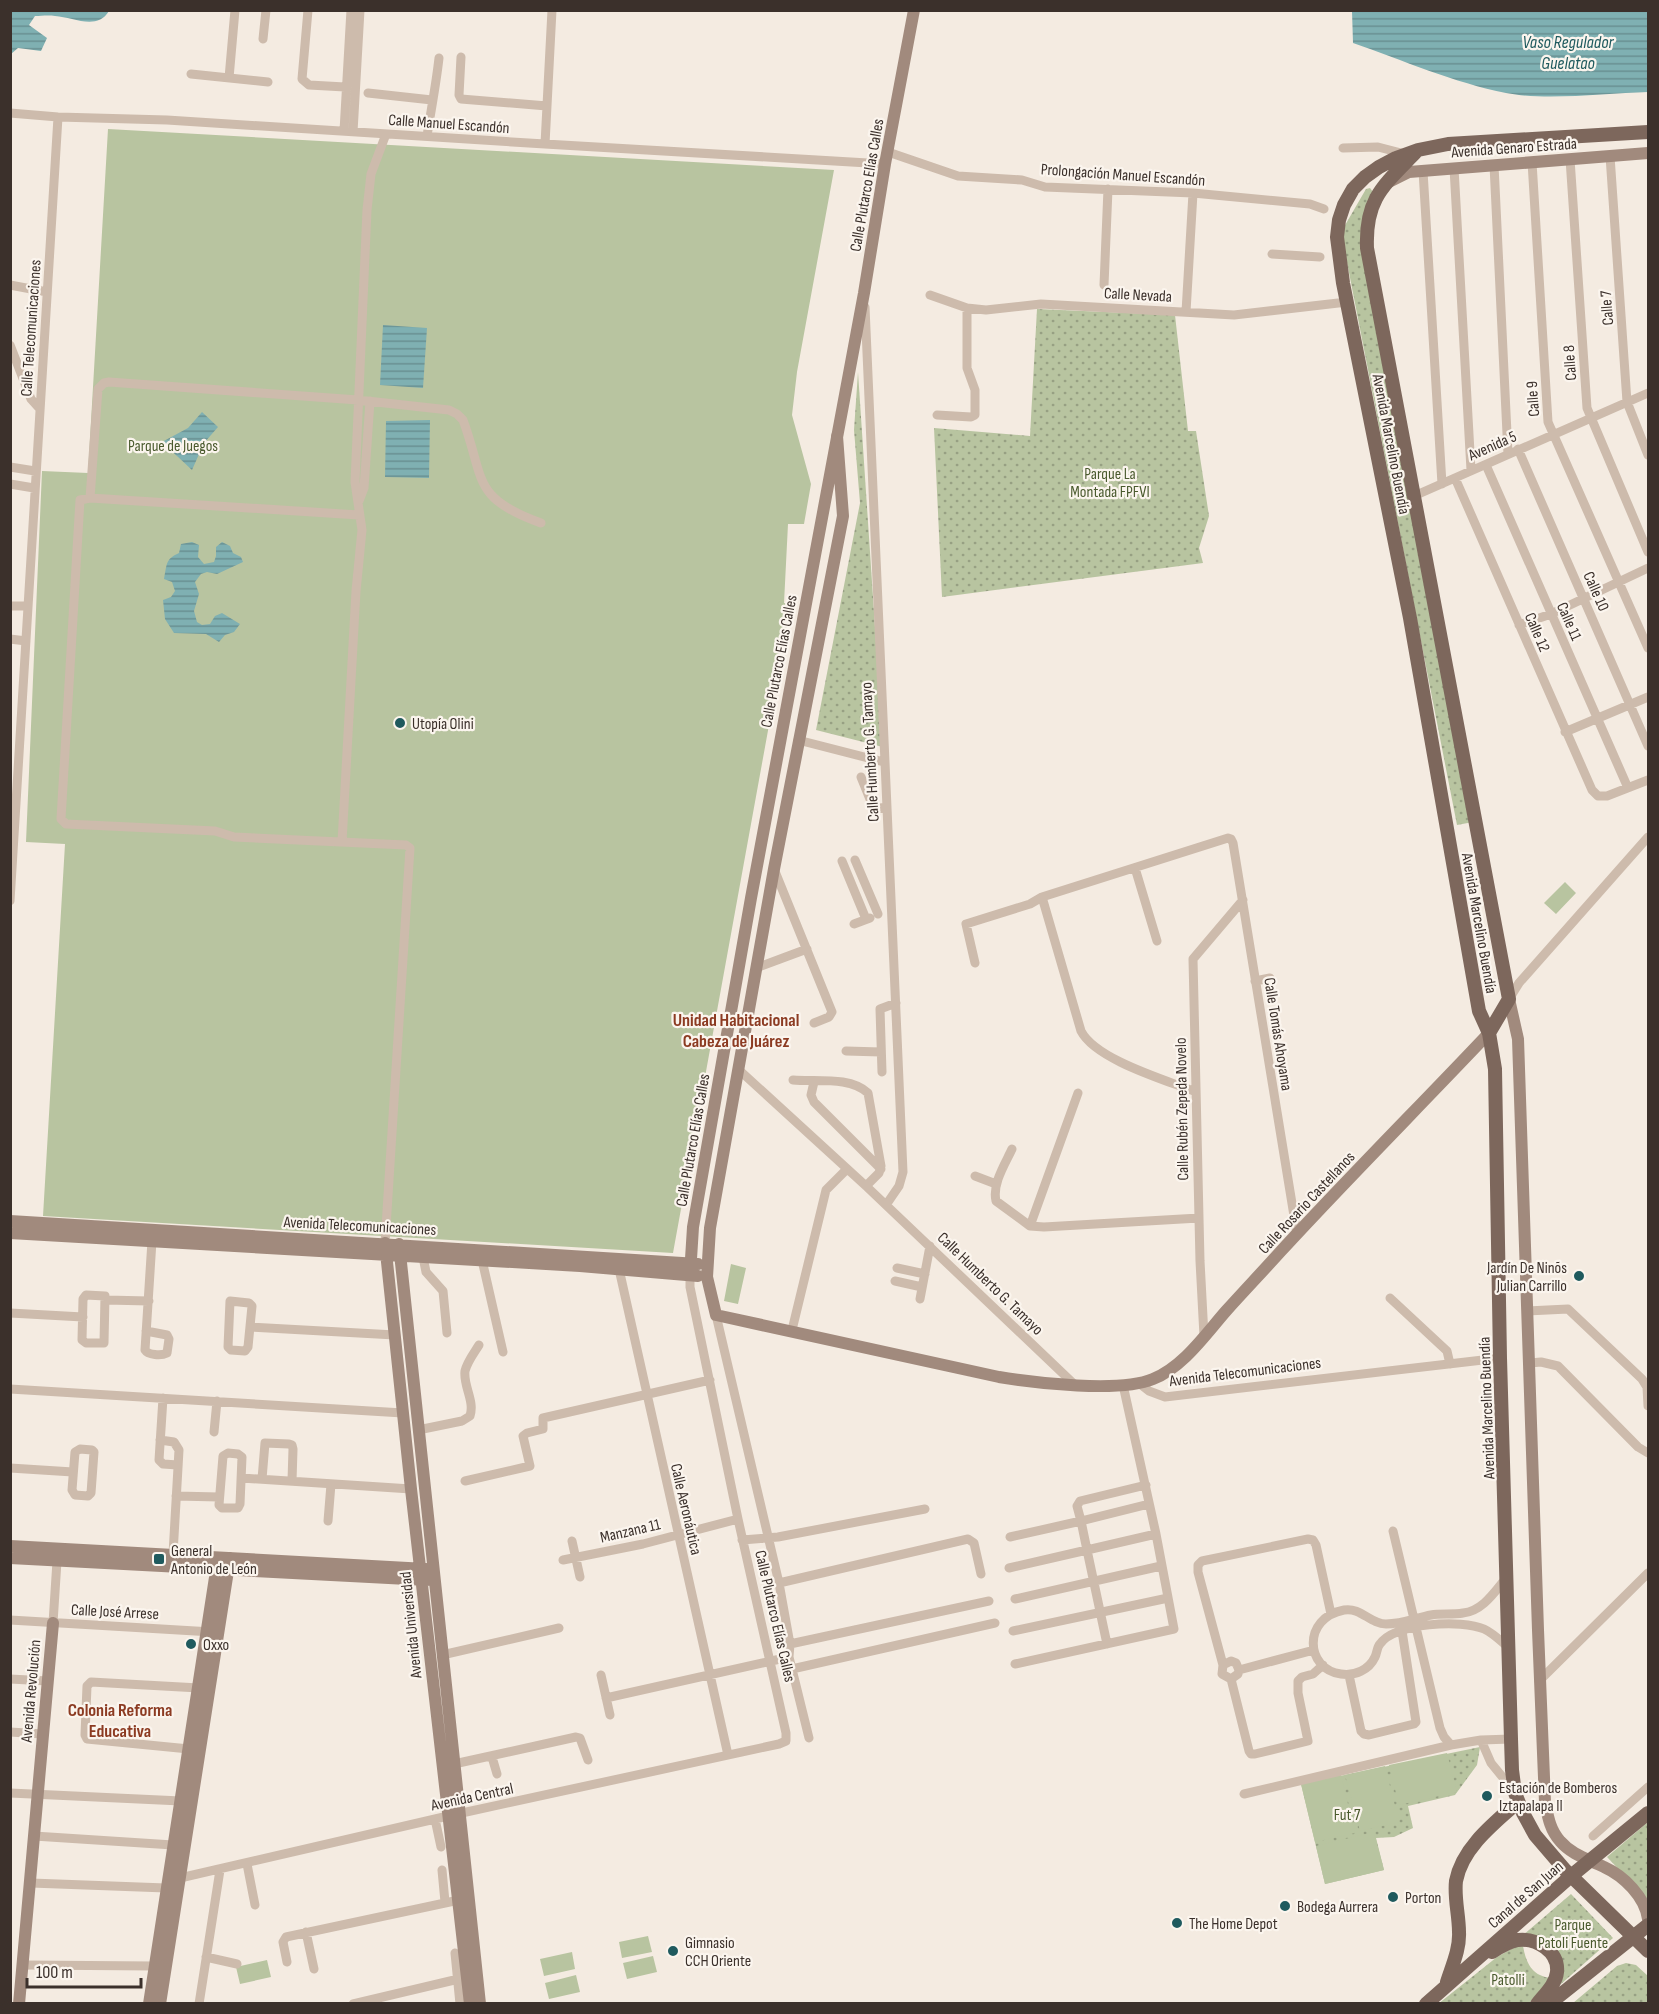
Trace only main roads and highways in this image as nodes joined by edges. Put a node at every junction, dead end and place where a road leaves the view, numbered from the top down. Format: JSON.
{"nodes":[{"id":1,"x":1648,"y":132,"type":"edge"},
{"id":2,"x":1411,"y":152,"type":"junction"},
{"id":3,"x":1489,"y":1033,"type":"junction"},
{"id":4,"x":1517,"y":1798,"type":"junction"},
{"id":5,"x":1648,"y":1813,"type":"edge"},
{"id":6,"x":1571,"y":1876,"type":"junction"},
{"id":7,"x":1648,"y":1925,"type":"edge"},
{"id":8,"x":1633,"y":1937,"type":"junction"},
{"id":9,"x":1648,"y":1952,"type":"edge"},
{"id":10,"x":1451,"y":1979,"type":"junction"},
{"id":11,"x":1426,"y":2004,"type":"edge"},
{"id":12,"x":1537,"y":2004,"type":"edge"},
{"id":13,"x":1549,"y":2004,"type":"edge"}],
"edges":[{"from":1,"to":2,"type":"main road","name":"Avenida Marcelino Buendía"},
{"from":2,"to":3,"type":"main road","name":"Avenida Marcelino Buendía"},
{"from":2,"to":3,"type":"main road","name":"Avenida Marcelino Buendía"},
{"from":3,"to":4,"type":"main road","name":"Avenida Marcelino Buendía"},
{"from":4,"to":6,"type":"main road","name":"Avenida Marcelino Buendía"},
{"from":4,"to":10,"type":"main road"},
{"from":5,"to":6,"type":"main road","name":"Canal de San Juan"},
{"from":6,"to":8,"type":"main road","name":"Avenida Marcelino Buendía"},
{"from":6,"to":10,"type":"main road","name":"Canal de San Juan"},
{"from":7,"to":8,"type":"main road"},
{"from":8,"to":9,"type":"main road","name":"Avenida Marcelino Buendía"},
{"from":8,"to":13,"type":"main road"},
{"from":10,"to":11,"type":"main road","name":"Canal de San Juan"},
{"from":10,"to":12,"type":"main road"}]}
